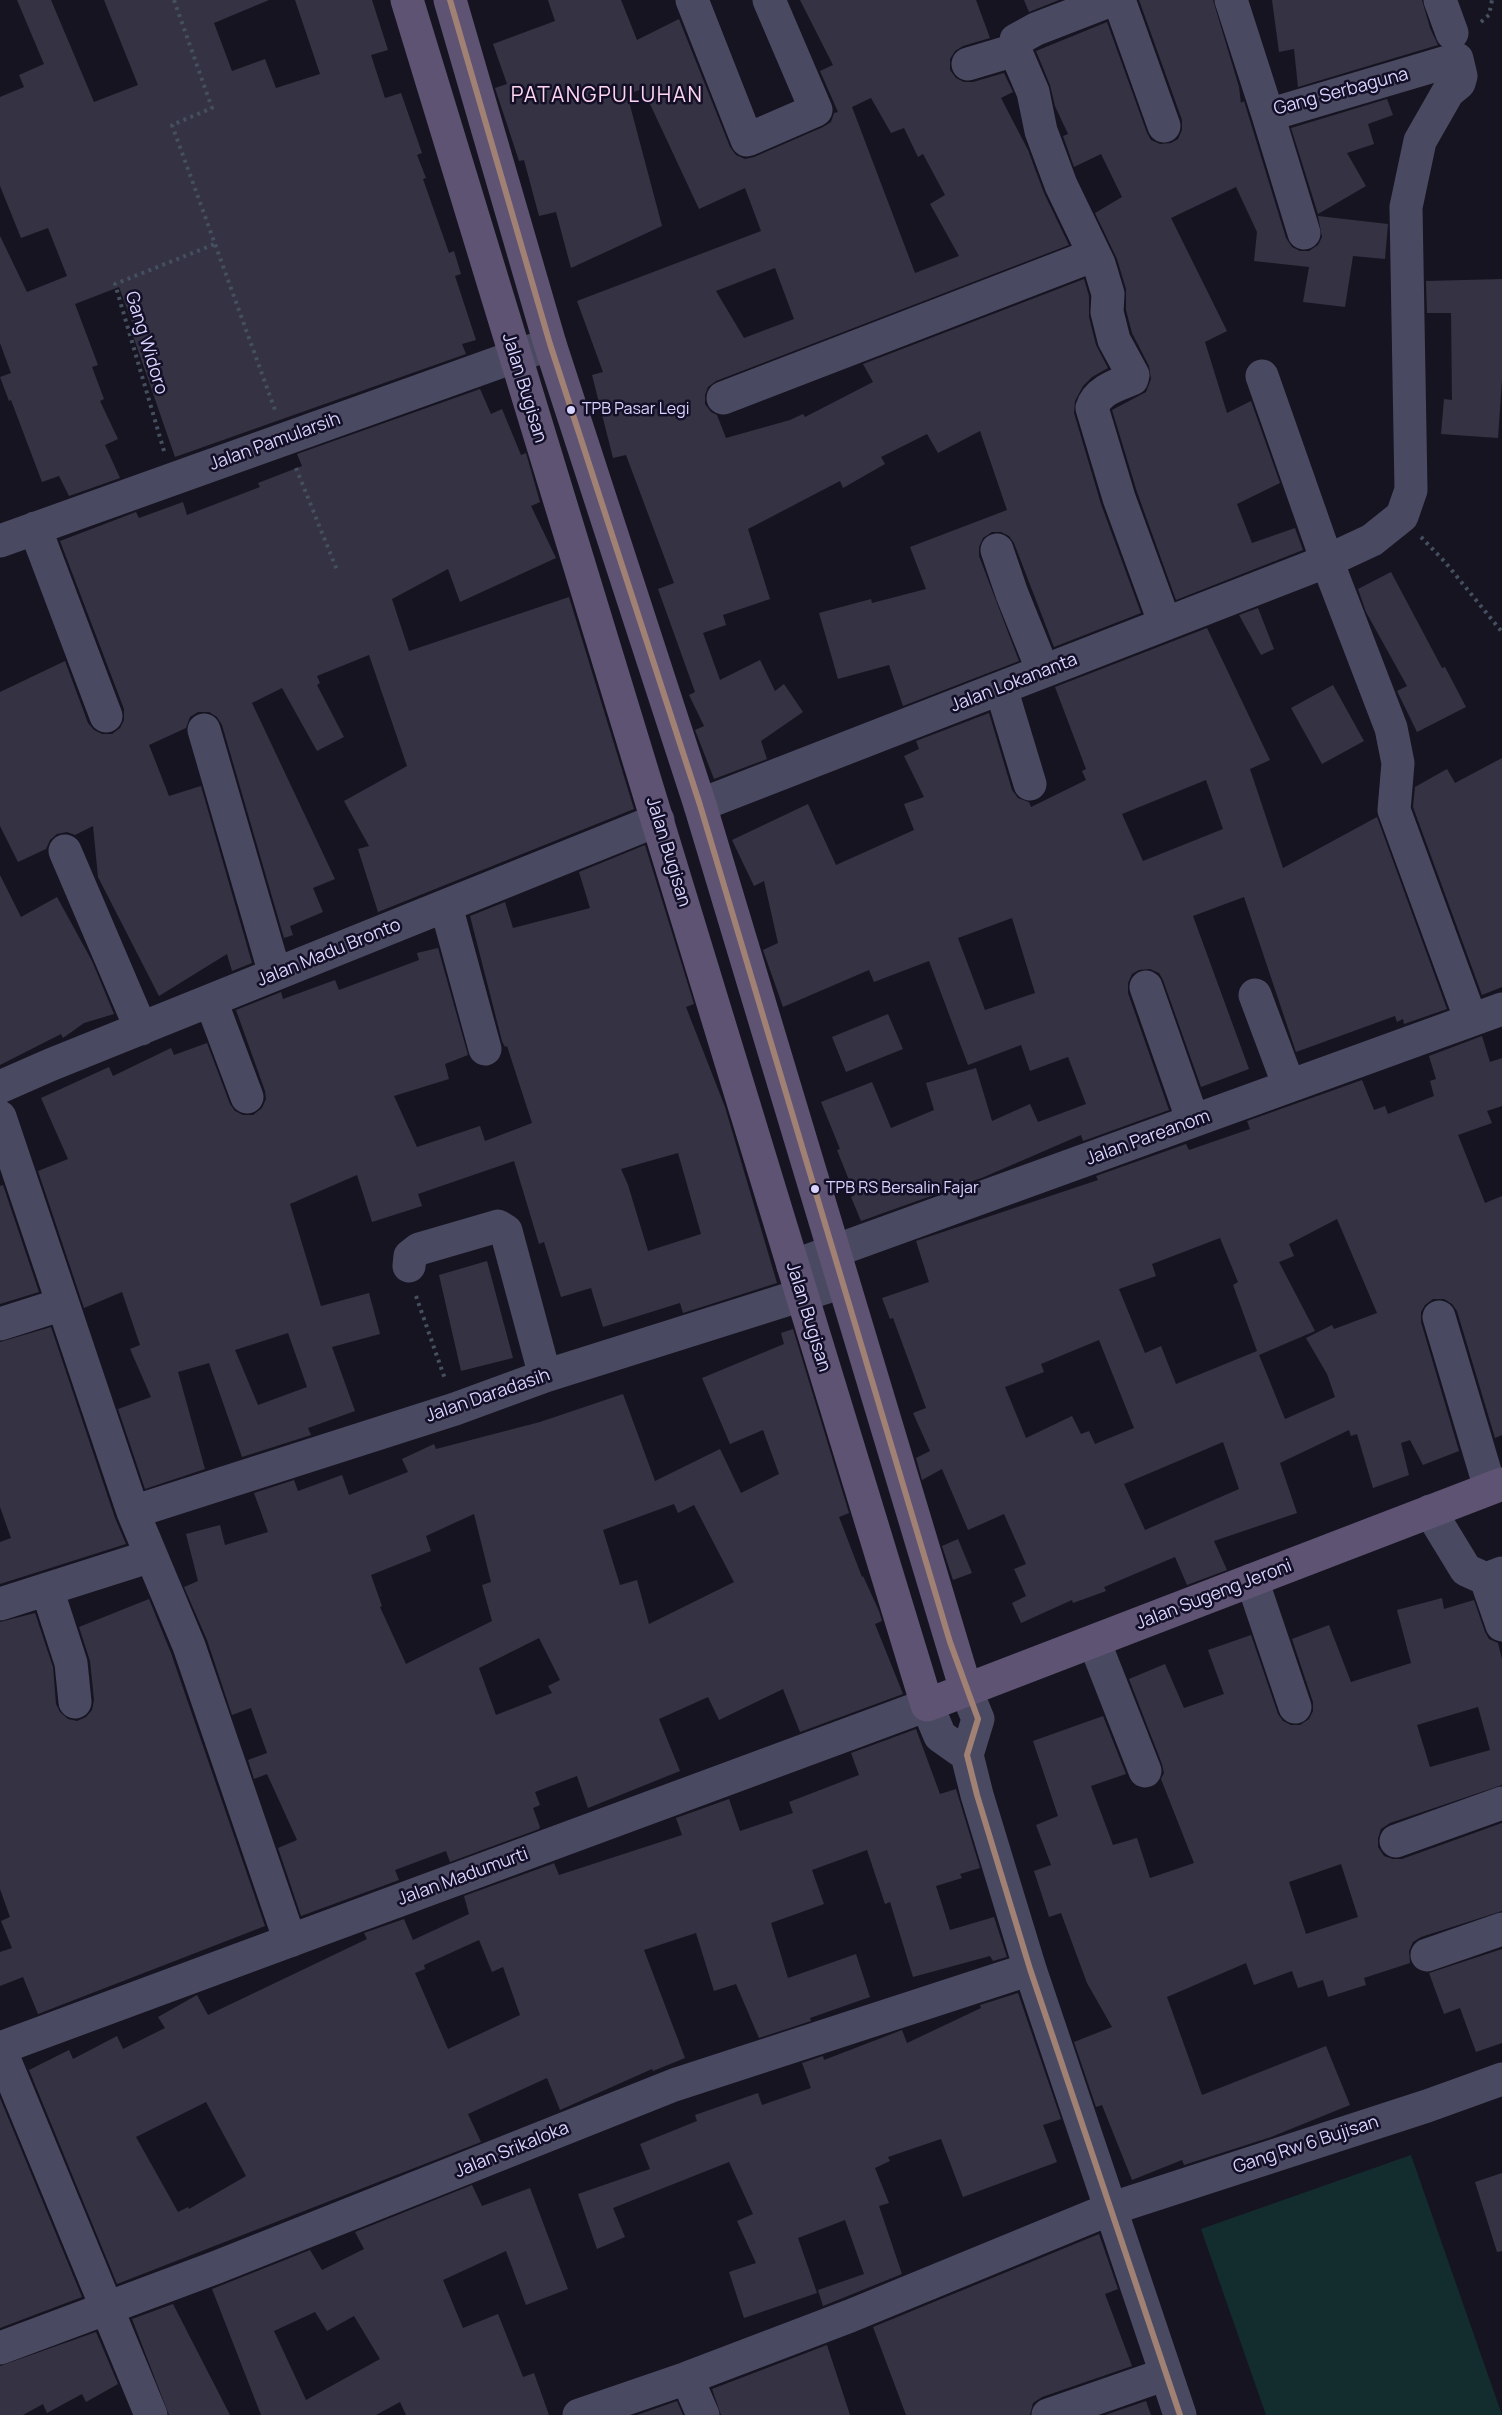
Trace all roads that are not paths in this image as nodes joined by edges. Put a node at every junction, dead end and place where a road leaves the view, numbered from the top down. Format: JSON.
{"nodes":[{"id":1,"x":407,"y":0,"type":"edge"},
{"id":2,"x":450,"y":0,"type":"edge"},
{"id":3,"x":692,"y":0,"type":"edge"},
{"id":4,"x":769,"y":0,"type":"edge"},
{"id":5,"x":1111,"y":0,"type":"edge"},
{"id":6,"x":1119,"y":0,"type":"edge"},
{"id":7,"x":1231,"y":0,"type":"edge"},
{"id":8,"x":1440,"y":0,"type":"edge"},
{"id":9,"x":1015,"y":50,"type":"junction"},
{"id":10,"x":1457,"y":58,"type":"junction"},
{"id":11,"x":968,"y":64,"type":"dead end"},
{"id":12,"x":1268,"y":115,"type":"junction"},
{"id":13,"x":1164,"y":126,"type":"dead end"},
{"id":14,"x":1304,"y":233,"type":"dead end"},
{"id":15,"x":1094,"y":255,"type":"junction"},
{"id":16,"x":550,"y":344,"type":"junction"},
{"id":17,"x":514,"y":356,"type":"junction"},
{"id":18,"x":1262,"y":376,"type":"dead end"},
{"id":19,"x":723,"y":398,"type":"dead end"},
{"id":20,"x":34,"y":528,"type":"junction"},
{"id":21,"x":0,"y":541,"type":"edge"},
{"id":22,"x":997,"y":550,"type":"dead end"},
{"id":23,"x":1327,"y":561,"type":"junction"},
{"id":24,"x":1165,"y":624,"type":"junction"},
{"id":25,"x":1043,"y":672,"type":"junction"},
{"id":26,"x":1001,"y":688,"type":"junction"},
{"id":27,"x":106,"y":716,"type":"dead end"},
{"id":28,"x":204,"y":730,"type":"dead end"},
{"id":29,"x":1030,"y":784,"type":"dead end"},
{"id":30,"x":700,"y":805,"type":"junction"},
{"id":31,"x":658,"y":820,"type":"junction"},
{"id":32,"x":65,"y":851,"type":"dead end"},
{"id":33,"x":446,"y":906,"type":"junction"},
{"id":34,"x":275,"y":975,"type":"junction"},
{"id":35,"x":1146,"y":987,"type":"dead end"},
{"id":36,"x":1256,"y":995,"type":"dead end"},
{"id":37,"x":211,"y":1000,"type":"junction"},
{"id":38,"x":1502,"y":1009,"type":"edge"},
{"id":39,"x":1471,"y":1020,"type":"junction"},
{"id":40,"x":141,"y":1029,"type":"junction"},
{"id":41,"x":485,"y":1050,"type":"dead end"},
{"id":42,"x":1289,"y":1086,"type":"junction"},
{"id":43,"x":0,"y":1087,"type":"edge"},
{"id":44,"x":247,"y":1097,"type":"dead end"},
{"id":45,"x":0,"y":1117,"type":"edge"},
{"id":46,"x":1193,"y":1121,"type":"junction"},
{"id":47,"x":409,"y":1266,"type":"road end"},
{"id":48,"x":842,"y":1279,"type":"junction"},
{"id":49,"x":800,"y":1291,"type":"junction"},
{"id":50,"x":63,"y":1304,"type":"junction"},
{"id":51,"x":1439,"y":1317,"type":"dead end"},
{"id":52,"x":0,"y":1324,"type":"edge"},
{"id":53,"x":545,"y":1376,"type":"junction"},
{"id":54,"x":1499,"y":1486,"type":"edge"},
{"id":55,"x":1430,"y":1511,"type":"junction"},
{"id":56,"x":142,"y":1533,"type":"junction"},
{"id":57,"x":1494,"y":1576,"type":"edge"},
{"id":58,"x":1252,"y":1580,"type":"junction"},
{"id":59,"x":47,"y":1589,"type":"junction"},
{"id":60,"x":0,"y":1604,"type":"edge"},
{"id":61,"x":1502,"y":1625,"type":"edge"},
{"id":62,"x":1094,"y":1641,"type":"junction"},
{"id":63,"x":966,"y":1690,"type":"junction"},
{"id":64,"x":75,"y":1702,"type":"dead end"},
{"id":65,"x":927,"y":1705,"type":"junction"},
{"id":66,"x":1296,"y":1707,"type":"dead end"},
{"id":67,"x":967,"y":1755,"type":"junction"},
{"id":68,"x":1145,"y":1771,"type":"dead end"},
{"id":69,"x":1502,"y":1803,"type":"edge"},
{"id":70,"x":1396,"y":1841,"type":"dead end"},
{"id":71,"x":1502,"y":1929,"type":"edge"},
{"id":72,"x":290,"y":1941,"type":"junction"},
{"id":73,"x":1427,"y":1955,"type":"dead end"},
{"id":74,"x":1030,"y":1969,"type":"junction"},
{"id":75,"x":0,"y":2049,"type":"edge"},
{"id":76,"x":1502,"y":2079,"type":"edge"},
{"id":77,"x":1110,"y":2209,"type":"junction"},
{"id":78,"x":105,"y":2308,"type":"junction"},
{"id":79,"x":0,"y":2349,"type":"edge"},
{"id":80,"x":1166,"y":2374,"type":"junction"},
{"id":81,"x":687,"y":2378,"type":"junction"},
{"id":82,"x":151,"y":2415,"type":"edge"},
{"id":83,"x":579,"y":2415,"type":"edge"},
{"id":84,"x":703,"y":2415,"type":"edge"},
{"id":85,"x":1048,"y":2415,"type":"edge"},
{"id":86,"x":1180,"y":2415,"type":"edge"}],
"edges":[{"from":1,"to":17,"type":"main road","name":"Jalan Bugisan"},
{"from":2,"to":16,"type":"main road"},
{"from":3,"to":4,"type":"street"},
{"from":5,"to":9,"type":"street"},
{"from":6,"to":13,"type":"street"},
{"from":7,"to":12,"type":"street","name":"Gang Serbaguna"},
{"from":8,"to":10,"type":"street"},
{"from":9,"to":11,"type":"street"},
{"from":9,"to":15,"type":"street"},
{"from":10,"to":12,"type":"street","name":"Gang Serbaguna"},
{"from":10,"to":23,"type":"street","name":"Jalan Lokananta"},
{"from":12,"to":14,"type":"street"},
{"from":15,"to":19,"type":"street"},
{"from":15,"to":24,"type":"street"},
{"from":16,"to":17,"type":"street","name":"Jalan Pamularsih"},
{"from":16,"to":30,"type":"main road"},
{"from":17,"to":20,"type":"street","name":"Jalan Pamularsih"},
{"from":17,"to":31,"type":"main road","name":"Jalan Bugisan"},
{"from":18,"to":23,"type":"street"},
{"from":20,"to":21,"type":"street","name":"Jalan Pamularsih"},
{"from":20,"to":27,"type":"street"},
{"from":22,"to":25,"type":"street"},
{"from":23,"to":24,"type":"street","name":"Jalan Lokananta"},
{"from":23,"to":39,"type":"street"},
{"from":24,"to":25,"type":"street","name":"Jalan Lokananta"},
{"from":25,"to":26,"type":"street","name":"Jalan Lokananta"},
{"from":26,"to":29,"type":"street"},
{"from":26,"to":30,"type":"street","name":"Jalan Lokananta"},
{"from":28,"to":34,"type":"street"},
{"from":30,"to":31,"type":"main road"},
{"from":30,"to":48,"type":"main road"},
{"from":31,"to":33,"type":"street","name":"Jalan Madu Bronto"},
{"from":31,"to":49,"type":"main road","name":"Jalan Bugisan"},
{"from":32,"to":40,"type":"street"},
{"from":33,"to":34,"type":"street","name":"Jalan Madu Bronto"},
{"from":33,"to":41,"type":"street"},
{"from":34,"to":37,"type":"street","name":"Jalan Madu Bronto"},
{"from":35,"to":46,"type":"street"},
{"from":36,"to":42,"type":"street"},
{"from":37,"to":40,"type":"street","name":"Jalan Madu Bronto"},
{"from":37,"to":44,"type":"street"},
{"from":38,"to":39,"type":"street","name":"Jalan Pareanom"},
{"from":39,"to":42,"type":"street","name":"Jalan Pareanom"},
{"from":40,"to":43,"type":"street","name":"Jalan Madu Bronto"},
{"from":42,"to":46,"type":"street","name":"Jalan Pareanom"},
{"from":45,"to":50,"type":"street"},
{"from":46,"to":48,"type":"street","name":"Jalan Pareanom"},
{"from":47,"to":53,"type":"street"},
{"from":48,"to":49,"type":"street","name":"Jalan Daradasih"},
{"from":48,"to":63,"type":"main road"},
{"from":49,"to":53,"type":"street","name":"Jalan Daradasih"},
{"from":49,"to":56,"type":"street","name":"Jalan Daradasih"},
{"from":49,"to":65,"type":"main road","name":"Jalan Bugisan"},
{"from":50,"to":52,"type":"street"},
{"from":50,"to":56,"type":"street"},
{"from":51,"to":54,"type":"street"},
{"from":53,"to":56,"type":"street","name":"Jalan Daradasih"},
{"from":54,"to":55,"type":"main road","name":"Jalan Sugeng Jeroni"},
{"from":55,"to":57,"type":"street"},
{"from":55,"to":58,"type":"main road","name":"Jalan Sugeng Jeroni"},
{"from":56,"to":59,"type":"street","name":"Jalan Daradasih"},
{"from":56,"to":72,"type":"street"},
{"from":57,"to":61,"type":"street"},
{"from":58,"to":62,"type":"main road","name":"Jalan Sugeng Jeroni"},
{"from":58,"to":66,"type":"street"},
{"from":59,"to":60,"type":"street","name":"Jalan Daradasih"},
{"from":59,"to":64,"type":"street"},
{"from":62,"to":63,"type":"main road","name":"Jalan Sugeng Jeroni"},
{"from":62,"to":68,"type":"street"},
{"from":63,"to":65,"type":"main road","name":"Jalan Sugeng Jeroni"},
{"from":63,"to":67,"type":"street"},
{"from":65,"to":67,"type":"street"},
{"from":65,"to":72,"type":"street","name":"Jalan Madumurti"},
{"from":67,"to":74,"type":"street"},
{"from":69,"to":70,"type":"street"},
{"from":71,"to":73,"type":"street"},
{"from":72,"to":75,"type":"street","name":"Jalan Madumurti"},
{"from":74,"to":77,"type":"street"},
{"from":74,"to":78,"type":"street","name":"Jalan Srikaloka"},
{"from":75,"to":78,"type":"street"},
{"from":76,"to":77,"type":"street","name":"Gang Rw 6 Bujisan"},
{"from":77,"to":80,"type":"street"},
{"from":77,"to":81,"type":"street","name":"Gang Rw 6 Bujisan"},
{"from":78,"to":79,"type":"street","name":"Jalan Srikaloka"},
{"from":78,"to":82,"type":"street"},
{"from":80,"to":85,"type":"street"},
{"from":80,"to":86,"type":"street"},
{"from":81,"to":83,"type":"street","name":"Gang Rw 6 Bujisan"},
{"from":81,"to":84,"type":"street"}]}
